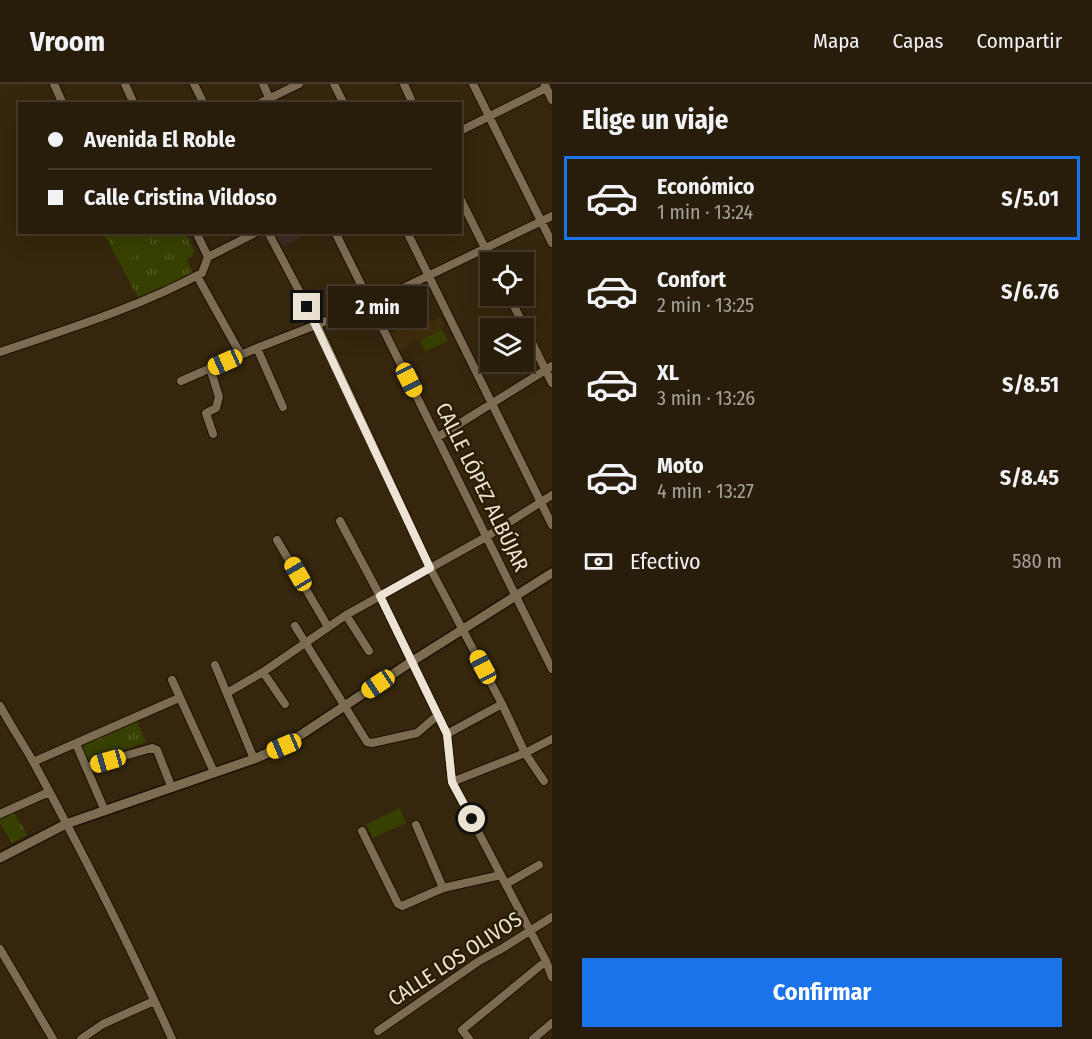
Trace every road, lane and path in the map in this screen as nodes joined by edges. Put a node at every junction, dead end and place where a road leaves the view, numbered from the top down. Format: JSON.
{"nodes":[{"id":1,"x":54,"y":84,"type":"edge"},
{"id":2,"x":124,"y":84,"type":"edge"},
{"id":3,"x":194,"y":84,"type":"edge"},
{"id":4,"x":263,"y":84,"type":"edge"},
{"id":5,"x":299,"y":84,"type":"edge"},
{"id":6,"x":334,"y":84,"type":"edge"},
{"id":7,"x":404,"y":84,"type":"edge"},
{"id":8,"x":473,"y":84,"type":"edge"},
{"id":9,"x":545,"y":86,"type":"edge"},
{"id":10,"x":552,"y":100,"type":"edge"},
{"id":11,"x":271,"y":101,"type":"edge"},
{"id":12,"x":62,"y":102,"type":"edge"},
{"id":13,"x":133,"y":102,"type":"edge"},
{"id":14,"x":203,"y":102,"type":"edge"},
{"id":15,"x":343,"y":102,"type":"edge"},
{"id":16,"x":412,"y":102,"type":"edge"},
{"id":17,"x":489,"y":117,"type":"junction"},
{"id":18,"x":462,"y":130,"type":"edge"},
{"id":19,"x":462,"y":202,"type":"edge"},
{"id":20,"x":552,"y":216,"type":"edge"},
{"id":21,"x":541,"y":222,"type":"junction"},
{"id":22,"x":196,"y":234,"type":"edge"},
{"id":23,"x":253,"y":234,"type":"edge"},
{"id":24,"x":269,"y":234,"type":"edge"},
{"id":25,"x":336,"y":234,"type":"edge"},
{"id":26,"x":408,"y":234,"type":"edge"},
{"id":27,"x":552,"y":243,"type":"edge"},
{"id":28,"x":486,"y":249,"type":"junction"},
{"id":29,"x":487,"y":252,"type":"edge"},
{"id":30,"x":208,"y":257,"type":"junction"},
{"id":31,"x":197,"y":276,"type":"junction"},
{"id":32,"x":429,"y":277,"type":"junction"},
{"id":33,"x":370,"y":304,"type":"junction"},
{"id":34,"x":515,"y":306,"type":"edge"},
{"id":35,"x":317,"y":325,"type":"junction"},
{"id":36,"x":257,"y":348,"type":"junction"},
{"id":37,"x":0,"y":352,"type":"edge"},
{"id":38,"x":241,"y":355,"type":"junction"},
{"id":39,"x":210,"y":368,"type":"junction"},
{"id":40,"x":549,"y":368,"type":"edge"},
{"id":41,"x":181,"y":381,"type":"dead end"},
{"id":42,"x":552,"y":382,"type":"edge"},
{"id":43,"x":491,"y":403,"type":"junction"},
{"id":44,"x":283,"y":407,"type":"dead end"},
{"id":45,"x":213,"y":434,"type":"dead end"},
{"id":46,"x":438,"y":437,"type":"junction"},
{"id":47,"x":552,"y":495,"type":"edge"},
{"id":48,"x":540,"y":502,"type":"junction"},
{"id":49,"x":340,"y":520,"type":"dead end"},
{"id":50,"x":552,"y":525,"type":"edge"},
{"id":51,"x":486,"y":537,"type":"junction"},
{"id":52,"x":277,"y":540,"type":"dead end"},
{"id":53,"x":430,"y":568,"type":"junction"},
{"id":54,"x":552,"y":573,"type":"edge"},
{"id":55,"x":380,"y":596,"type":"junction"},
{"id":56,"x":515,"y":596,"type":"junction"},
{"id":57,"x":346,"y":615,"type":"junction"},
{"id":58,"x":295,"y":626,"type":"dead end"},
{"id":59,"x":328,"y":627,"type":"junction"},
{"id":60,"x":463,"y":629,"type":"junction"},
{"id":61,"x":305,"y":643,"type":"junction"},
{"id":62,"x":369,"y":651,"type":"dead end"},
{"id":63,"x":411,"y":662,"type":"junction"},
{"id":64,"x":215,"y":665,"type":"dead end"},
{"id":65,"x":552,"y":669,"type":"edge"},
{"id":66,"x":263,"y":672,"type":"junction"},
{"id":67,"x":172,"y":680,"type":"dead end"},
{"id":68,"x":227,"y":693,"type":"junction"},
{"id":69,"x":179,"y":698,"type":"junction"},
{"id":70,"x":285,"y":704,"type":"dead end"},
{"id":71,"x":502,"y":704,"type":"junction"},
{"id":72,"x":0,"y":706,"type":"edge"},
{"id":73,"x":345,"y":706,"type":"junction"},
{"id":74,"x":438,"y":715,"type":"junction"},
{"id":75,"x":447,"y":734,"type":"junction"},
{"id":76,"x":552,"y":739,"type":"edge"},
{"id":77,"x":76,"y":744,"type":"junction"},
{"id":78,"x":525,"y":753,"type":"junction"},
{"id":79,"x":254,"y":759,"type":"junction"},
{"id":80,"x":33,"y":762,"type":"junction"},
{"id":81,"x":86,"y":767,"type":"junction"},
{"id":82,"x":214,"y":772,"type":"junction"},
{"id":83,"x":544,"y":781,"type":"dead end"},
{"id":84,"x":452,"y":782,"type":"junction"},
{"id":85,"x":171,"y":786,"type":"junction"},
{"id":86,"x":49,"y":792,"type":"junction"},
{"id":87,"x":105,"y":811,"type":"junction"},
{"id":88,"x":0,"y":814,"type":"edge"},
{"id":89,"x":66,"y":824,"type":"junction"},
{"id":90,"x":416,"y":825,"type":"dead end"},
{"id":91,"x":362,"y":831,"type":"dead end"},
{"id":92,"x":0,"y":858,"type":"edge"},
{"id":93,"x":539,"y":865,"type":"dead end"},
{"id":94,"x":501,"y":875,"type":"junction"},
{"id":95,"x":506,"y":884,"type":"junction"},
{"id":96,"x":443,"y":888,"type":"junction"},
{"id":97,"x":552,"y":917,"type":"edge"},
{"id":98,"x":530,"y":931,"type":"junction"},
{"id":99,"x":0,"y":950,"type":"edge"},
{"id":100,"x":546,"y":961,"type":"junction"},
{"id":101,"x":552,"y":976,"type":"edge"},
{"id":102,"x":154,"y":1001,"type":"junction"},
{"id":103,"x":552,"y":1023,"type":"edge"},
{"id":104,"x":378,"y":1031,"type":"dead end"},
{"id":105,"x":53,"y":1039,"type":"edge"},
{"id":106,"x":81,"y":1039,"type":"edge"},
{"id":107,"x":172,"y":1039,"type":"edge"},
{"id":108,"x":469,"y":1039,"type":"edge"},
{"id":109,"x":533,"y":1039,"type":"edge"}],
"edges":[{"from":1,"to":12,"type":"street"},
{"from":2,"to":13,"type":"street"},
{"from":3,"to":14,"type":"street"},
{"from":4,"to":11,"type":"street"},
{"from":5,"to":11,"type":"street"},
{"from":6,"to":15,"type":"street"},
{"from":7,"to":16,"type":"street"},
{"from":8,"to":17,"type":"street"},
{"from":9,"to":10,"type":"street"},
{"from":9,"to":17,"type":"street"},
{"from":17,"to":18,"type":"street"},
{"from":17,"to":21,"type":"street"},
{"from":19,"to":28,"type":"street"},
{"from":20,"to":21,"type":"street"},
{"from":21,"to":27,"type":"street"},
{"from":21,"to":28,"type":"street"},
{"from":22,"to":30,"type":"street"},
{"from":23,"to":30,"type":"street"},
{"from":24,"to":35,"type":"street"},
{"from":25,"to":33,"type":"street","name":"CALLE LÓPEZ ALBÚJAR"},
{"from":26,"to":32,"type":"street"},
{"from":28,"to":29,"type":"street"},
{"from":28,"to":32,"type":"street"},
{"from":30,"to":31,"type":"street"},
{"from":31,"to":37,"type":"street"},
{"from":31,"to":38,"type":"street"},
{"from":32,"to":33,"type":"street"},
{"from":32,"to":43,"type":"street"},
{"from":33,"to":35,"type":"street"},
{"from":33,"to":46,"type":"street","name":"CALLE LÓPEZ ALBÚJAR"},
{"from":34,"to":40,"type":"street"},
{"from":35,"to":36,"type":"street"},
{"from":35,"to":53,"type":"street"},
{"from":36,"to":38,"type":"street"},
{"from":36,"to":44,"type":"street"},
{"from":38,"to":39,"type":"street"},
{"from":39,"to":41,"type":"street"},
{"from":39,"to":45,"type":"street"},
{"from":40,"to":42,"type":"street"},
{"from":40,"to":43,"type":"street"},
{"from":43,"to":46,"type":"street"},
{"from":43,"to":48,"type":"street"},
{"from":46,"to":51,"type":"street","name":"CALLE LÓPEZ ALBÚJAR"},
{"from":47,"to":48,"type":"street"},
{"from":48,"to":50,"type":"street"},
{"from":48,"to":51,"type":"street"},
{"from":49,"to":55,"type":"street"},
{"from":51,"to":53,"type":"street"},
{"from":51,"to":56,"type":"street","name":"CALLE LÓPEZ ALBÚJAR"},
{"from":52,"to":59,"type":"street"},
{"from":53,"to":55,"type":"street"},
{"from":53,"to":60,"type":"street"},
{"from":54,"to":56,"type":"street"},
{"from":55,"to":57,"type":"street"},
{"from":55,"to":63,"type":"street"},
{"from":56,"to":60,"type":"street"},
{"from":56,"to":65,"type":"street","name":"CALLE LÓPEZ ALBÚJAR"},
{"from":57,"to":59,"type":"street"},
{"from":57,"to":62,"type":"street"},
{"from":58,"to":61,"type":"street"},
{"from":59,"to":61,"type":"street"},
{"from":60,"to":63,"type":"street"},
{"from":60,"to":71,"type":"street"},
{"from":61,"to":66,"type":"street"},
{"from":61,"to":73,"type":"street"},
{"from":63,"to":73,"type":"street"},
{"from":63,"to":74,"type":"street"},
{"from":64,"to":68,"type":"street"},
{"from":66,"to":68,"type":"street"},
{"from":66,"to":70,"type":"street"},
{"from":67,"to":69,"type":"street"},
{"from":68,"to":79,"type":"street"},
{"from":69,"to":77,"type":"street"},
{"from":69,"to":82,"type":"street"},
{"from":71,"to":75,"type":"street"},
{"from":71,"to":78,"type":"street"},
{"from":72,"to":80,"type":"street"},
{"from":73,"to":74,"type":"street"},
{"from":73,"to":79,"type":"street"},
{"from":74,"to":75,"type":"street"},
{"from":75,"to":84,"type":"street"},
{"from":76,"to":78,"type":"street"},
{"from":77,"to":80,"type":"street"},
{"from":77,"to":81,"type":"street"},
{"from":78,"to":83,"type":"street"},
{"from":78,"to":84,"type":"street"},
{"from":79,"to":82,"type":"street"},
{"from":80,"to":86,"type":"street"},
{"from":81,"to":85,"type":"street"},
{"from":81,"to":87,"type":"street"},
{"from":82,"to":85,"type":"street"},
{"from":84,"to":94,"type":"street"},
{"from":85,"to":87,"type":"street"},
{"from":86,"to":88,"type":"street"},
{"from":86,"to":89,"type":"street"},
{"from":87,"to":89,"type":"street"},
{"from":89,"to":92,"type":"street"},
{"from":89,"to":102,"type":"street"},
{"from":90,"to":96,"type":"street"},
{"from":91,"to":96,"type":"street"},
{"from":93,"to":95,"type":"street"},
{"from":94,"to":95,"type":"street"},
{"from":94,"to":96,"type":"street"},
{"from":95,"to":98,"type":"street"},
{"from":97,"to":98,"type":"street","name":"CALLE LOS OLIVOS"},
{"from":98,"to":100,"type":"street"},
{"from":98,"to":104,"type":"street","name":"CALLE LOS OLIVOS"},
{"from":99,"to":105,"type":"street"},
{"from":100,"to":101,"type":"street"},
{"from":100,"to":108,"type":"street"},
{"from":102,"to":106,"type":"street"},
{"from":102,"to":107,"type":"street"},
{"from":103,"to":109,"type":"street"}]}
